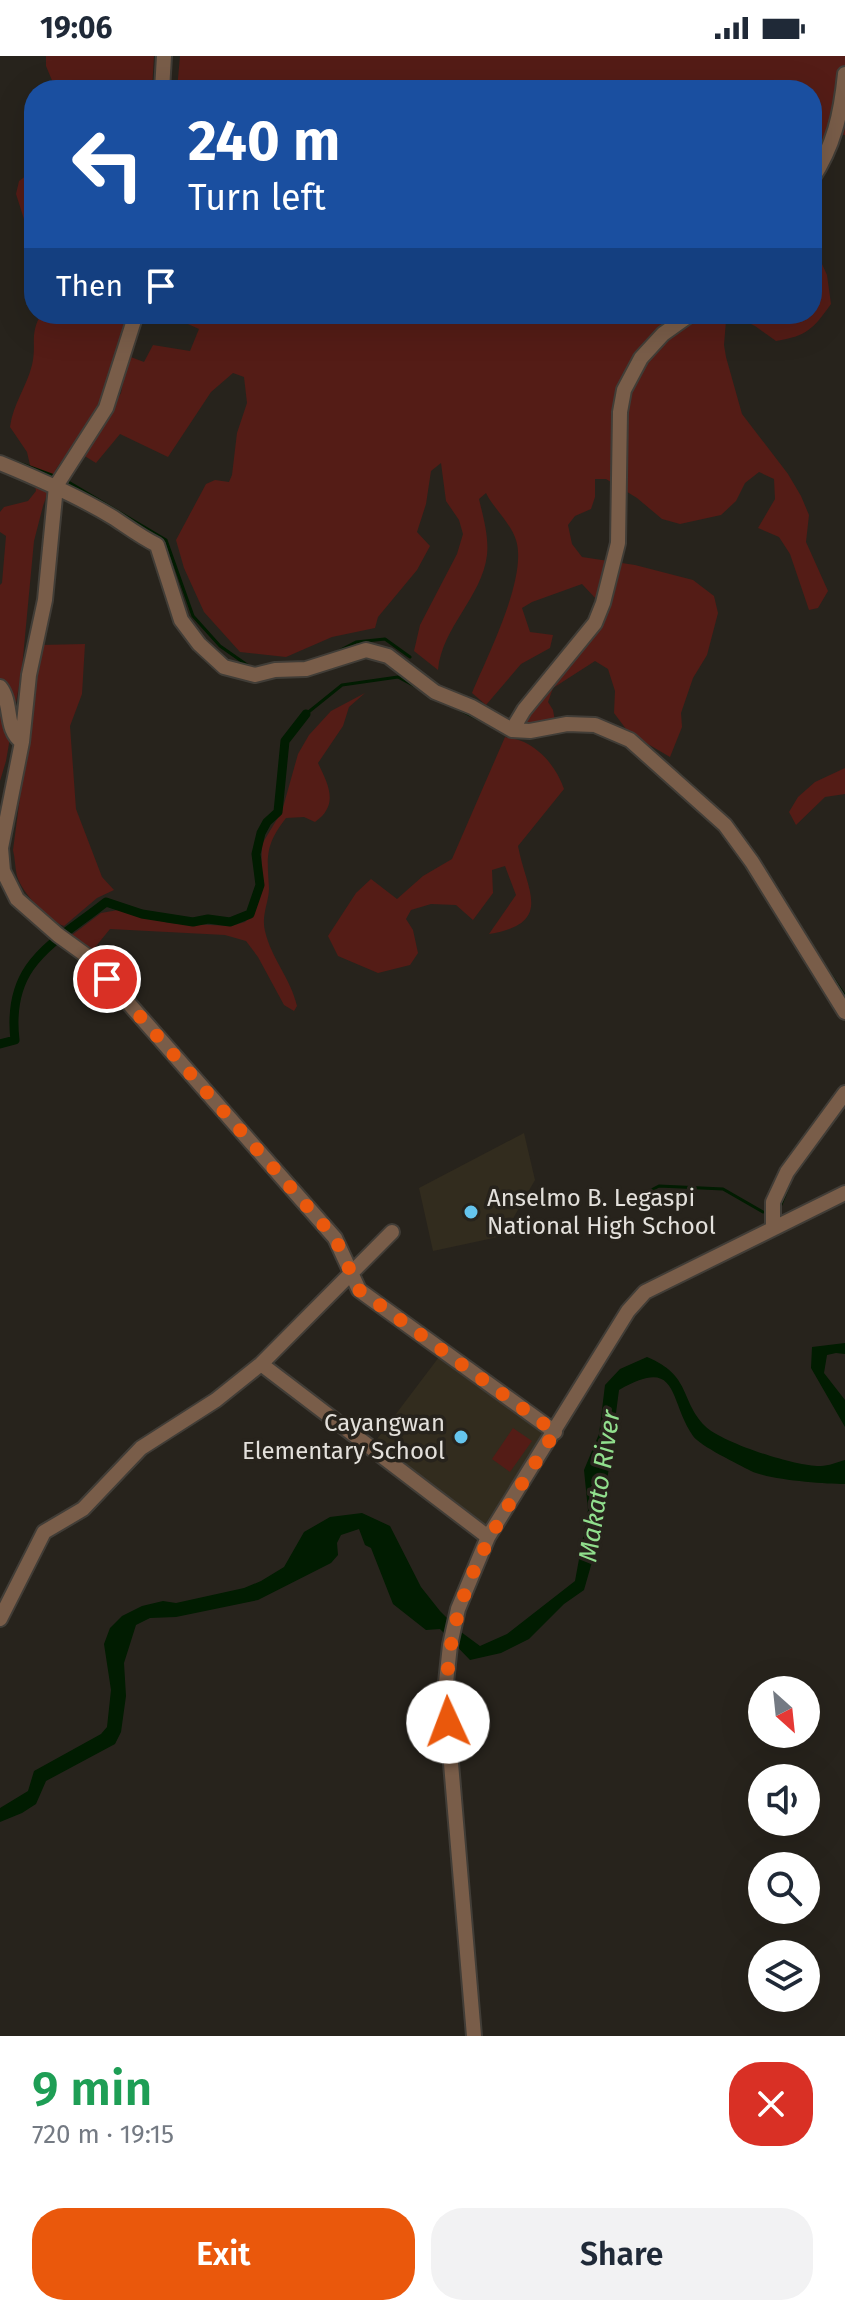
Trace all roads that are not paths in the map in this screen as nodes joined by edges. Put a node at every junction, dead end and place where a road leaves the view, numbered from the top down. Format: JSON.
{"nodes":[{"id":1,"x":164,"y":56,"type":"edge"},
{"id":2,"x":845,"y":74,"type":"edge"},
{"id":3,"x":163,"y":80,"type":"edge"},
{"id":4,"x":822,"y":164,"type":"edge"},
{"id":5,"x":133,"y":324,"type":"edge"},
{"id":6,"x":677,"y":324,"type":"edge"},
{"id":7,"x":0,"y":463,"type":"edge"},
{"id":8,"x":56,"y":486,"type":"junction"},
{"id":9,"x":0,"y":687,"type":"edge"},
{"id":10,"x":512,"y":730,"type":"junction"},
{"id":11,"x":22,"y":742,"type":"junction"},
{"id":12,"x":845,"y":1012,"type":"edge"},
{"id":13,"x":845,"y":1093,"type":"edge"},
{"id":14,"x":845,"y":1193,"type":"edge"},
{"id":15,"x":773,"y":1227,"type":"junction"},
{"id":16,"x":392,"y":1232,"type":"dead end"},
{"id":17,"x":350,"y":1275,"type":"junction"},
{"id":18,"x":261,"y":1364,"type":"junction"},
{"id":19,"x":555,"y":1432,"type":"junction"},
{"id":20,"x":488,"y":1537,"type":"junction"},
{"id":21,"x":0,"y":1619,"type":"edge"},
{"id":22,"x":474,"y":2036,"type":"edge"}],
"edges":[{"from":1,"to":3,"type":"street"},
{"from":2,"to":4,"type":"street"},
{"from":5,"to":8,"type":"street"},
{"from":6,"to":10,"type":"street"},
{"from":7,"to":8,"type":"street"},
{"from":8,"to":10,"type":"street"},
{"from":8,"to":11,"type":"street"},
{"from":9,"to":11,"type":"street"},
{"from":10,"to":12,"type":"street"},
{"from":11,"to":17,"type":"street"},
{"from":13,"to":15,"type":"street"},
{"from":14,"to":15,"type":"street"},
{"from":15,"to":19,"type":"street"},
{"from":16,"to":17,"type":"street"},
{"from":17,"to":18,"type":"street"},
{"from":17,"to":19,"type":"street"},
{"from":18,"to":20,"type":"street"},
{"from":18,"to":21,"type":"street"},
{"from":19,"to":20,"type":"street"},
{"from":20,"to":22,"type":"street"}]}
